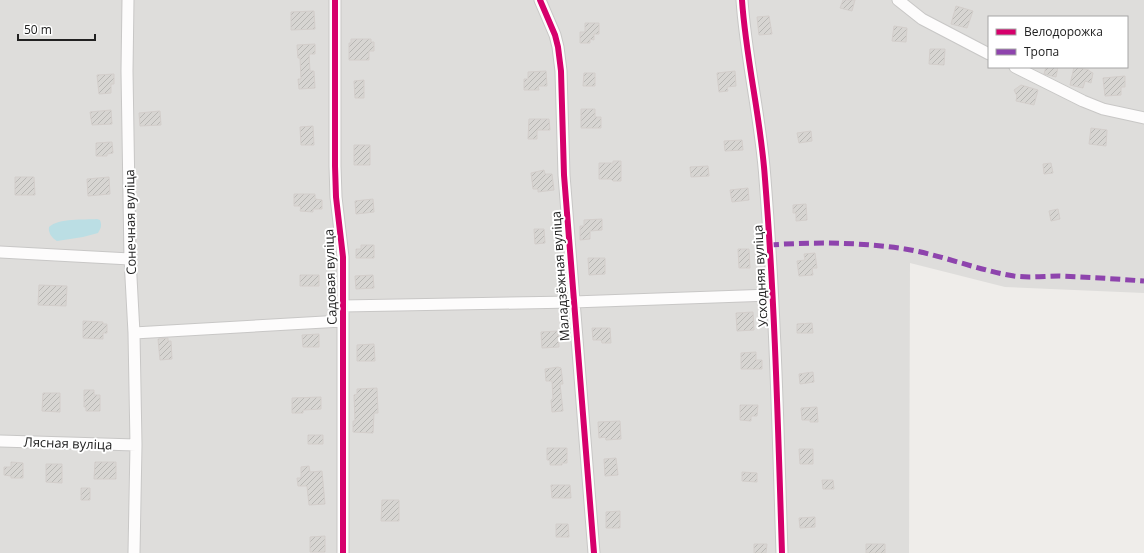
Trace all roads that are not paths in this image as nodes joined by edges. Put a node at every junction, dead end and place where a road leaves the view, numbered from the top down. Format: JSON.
{"nodes":[{"id":1,"x":128,"y":0,"type":"edge"},
{"id":2,"x":335,"y":0,"type":"edge"},
{"id":3,"x":540,"y":0,"type":"edge"},
{"id":4,"x":742,"y":0,"type":"edge"},
{"id":5,"x":898,"y":0,"type":"edge"},
{"id":6,"x":988,"y":53,"type":"edge"},
{"id":7,"x":1017,"y":68,"type":"edge"},
{"id":8,"x":1144,"y":118,"type":"edge"},
{"id":9,"x":0,"y":252,"type":"edge"},
{"id":10,"x":130,"y":258,"type":"junction"},
{"id":11,"x":772,"y":295,"type":"junction"},
{"id":12,"x":573,"y":302,"type":"junction"},
{"id":13,"x":342,"y":306,"type":"junction"},
{"id":14,"x":342,"y":321,"type":"junction"},
{"id":15,"x":134,"y":333,"type":"junction"},
{"id":16,"x":0,"y":440,"type":"edge"},
{"id":17,"x":136,"y":444,"type":"junction"},
{"id":18,"x":134,"y":553,"type":"edge"},
{"id":19,"x":343,"y":553,"type":"edge"},
{"id":20,"x":594,"y":553,"type":"edge"},
{"id":21,"x":782,"y":553,"type":"edge"}],
"edges":[{"from":1,"to":10,"type":"street","name":"Сонечная вуліца"},
{"from":2,"to":13,"type":"street","name":"Садовая вуліца"},
{"from":3,"to":12,"type":"street","name":"Маладзёжная вуліца"},
{"from":4,"to":11,"type":"street","name":"Усходняя вуліца"},
{"from":5,"to":6,"type":"street"},
{"from":7,"to":8,"type":"street"},
{"from":9,"to":10,"type":"street"},
{"from":10,"to":15,"type":"street","name":"Сонечная вуліца"},
{"from":11,"to":12,"type":"street"},
{"from":11,"to":21,"type":"street","name":"Усходняя вуліца"},
{"from":12,"to":13,"type":"street"},
{"from":12,"to":20,"type":"street","name":"Маладзёжная вуліца"},
{"from":13,"to":14,"type":"street","name":"Садовая вуліца"},
{"from":14,"to":15,"type":"street"},
{"from":14,"to":19,"type":"street","name":"Садовая вуліца"},
{"from":15,"to":17,"type":"street","name":"Сонечная вуліца"},
{"from":16,"to":17,"type":"street","name":"Лясная вуліца"},
{"from":17,"to":18,"type":"street","name":"Сонечная вуліца"}]}
